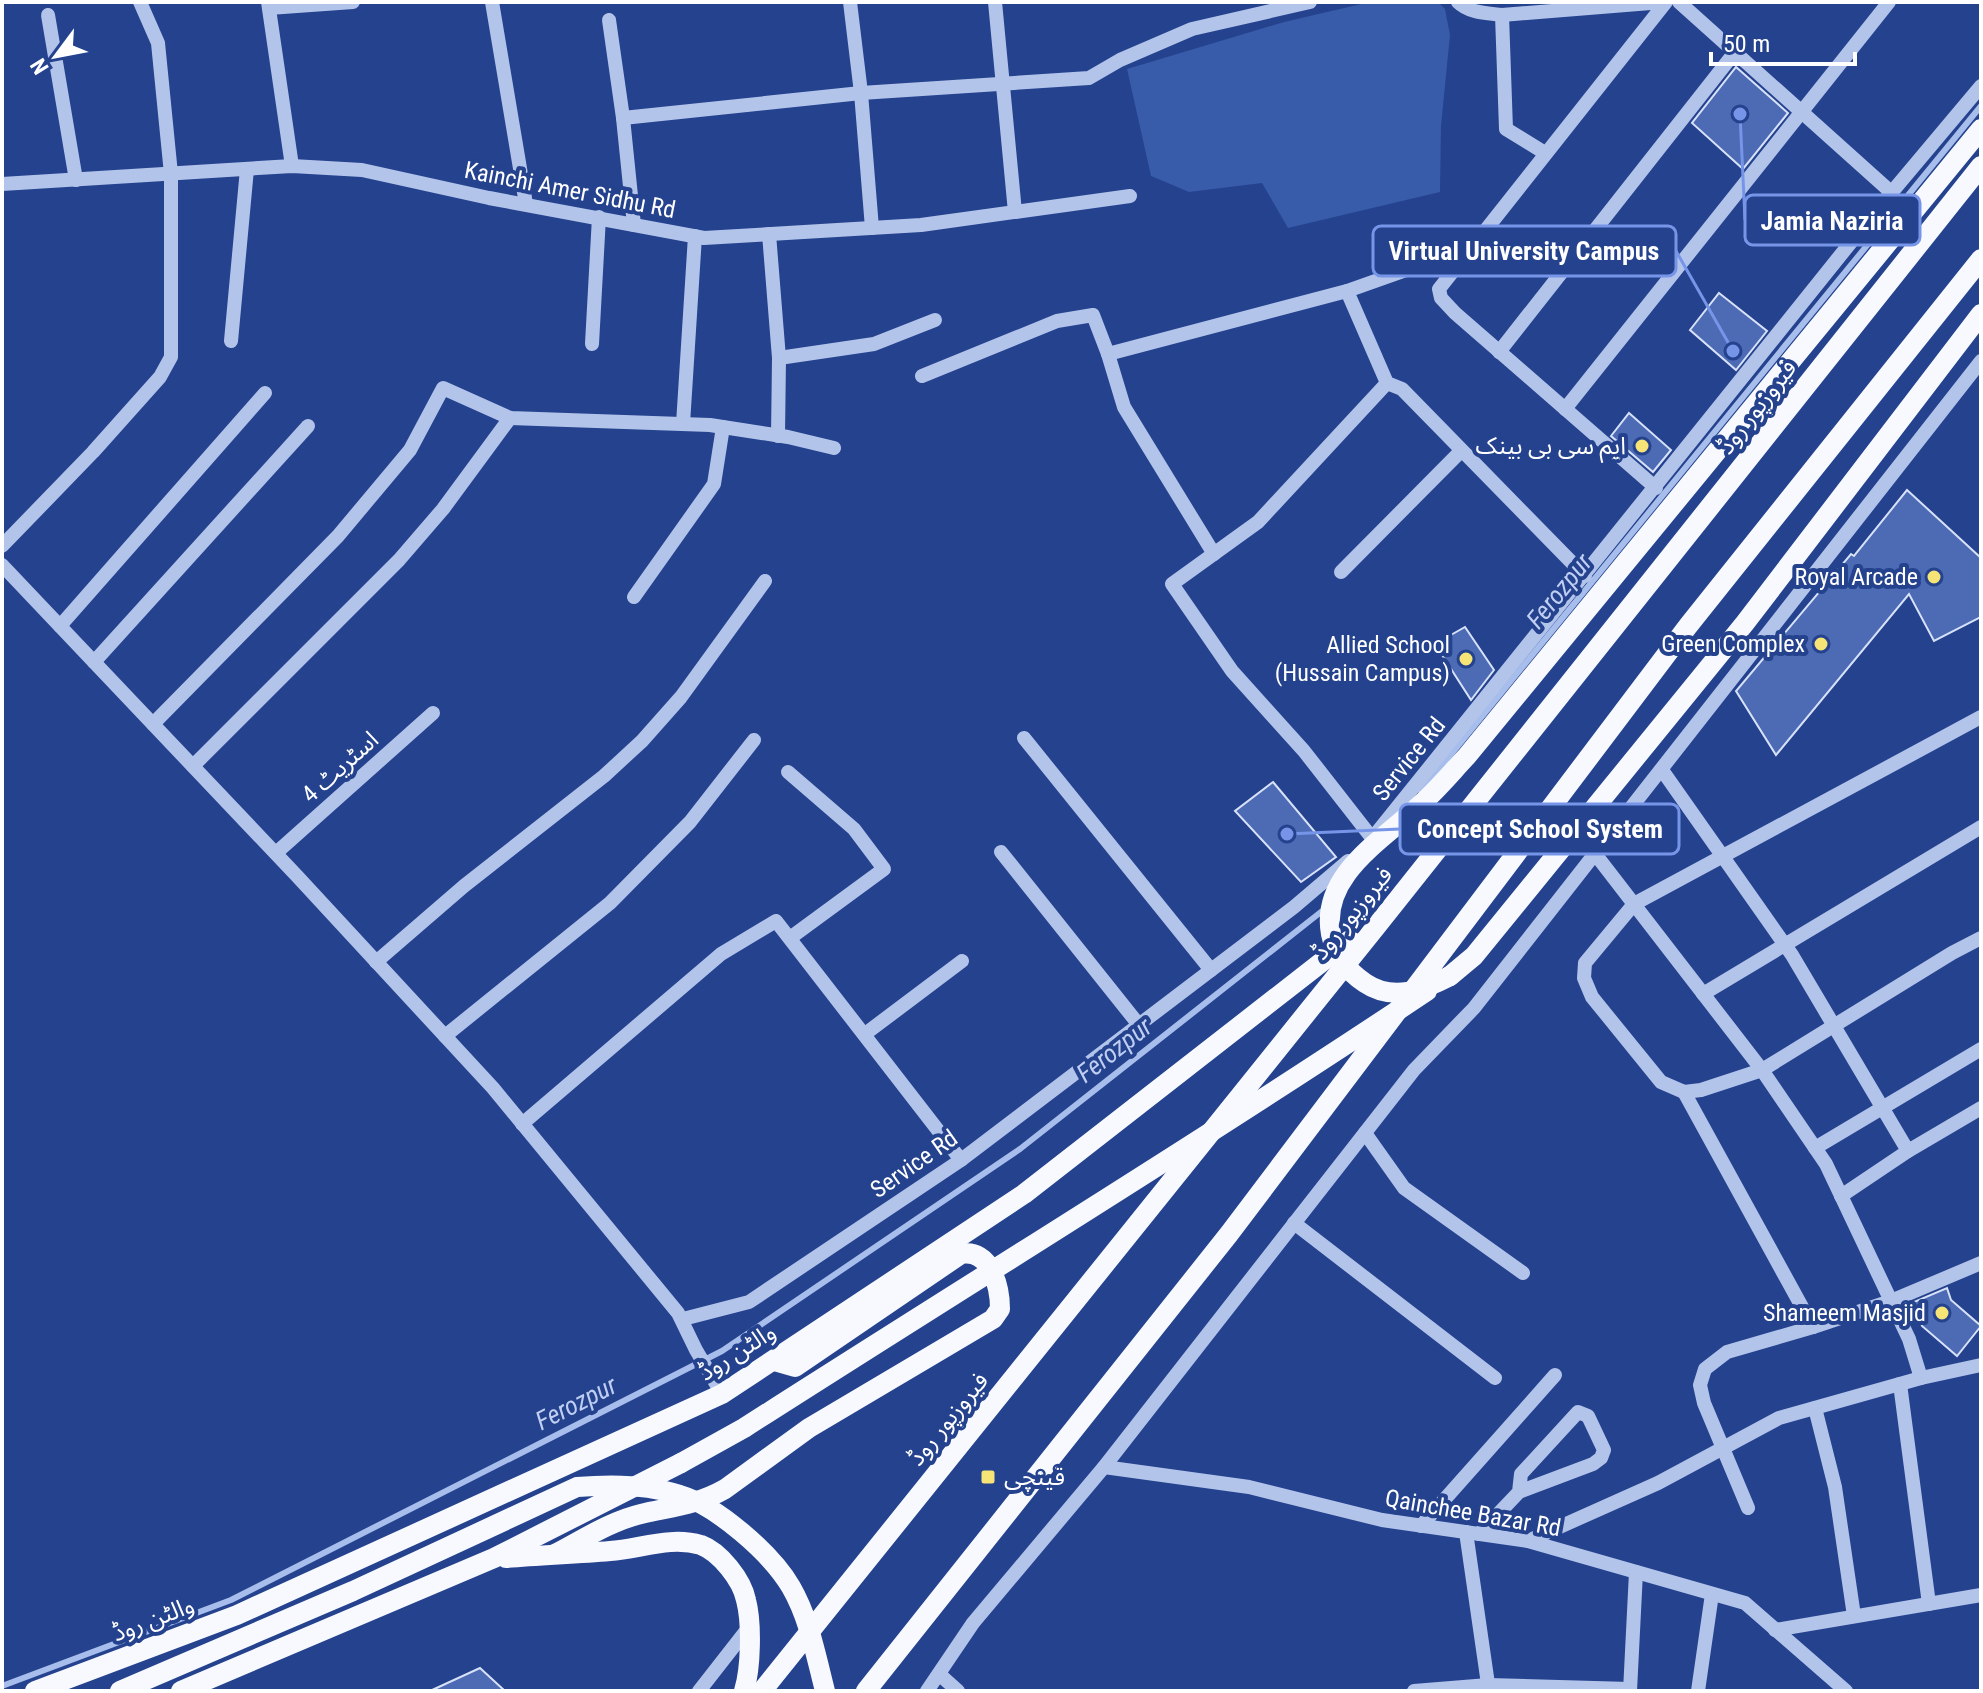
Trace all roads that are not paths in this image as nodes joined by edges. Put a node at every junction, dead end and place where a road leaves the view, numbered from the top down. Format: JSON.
{"nodes":[{"id":1,"x":140,"y":2,"type":"edge"},
{"id":2,"x":353,"y":2,"type":"edge"},
{"id":3,"x":492,"y":2,"type":"edge"},
{"id":4,"x":850,"y":2,"type":"edge"},
{"id":5,"x":995,"y":2,"type":"edge"},
{"id":6,"x":1310,"y":2,"type":"edge"},
{"id":7,"x":1458,"y":2,"type":"edge"},
{"id":8,"x":1665,"y":2,"type":"edge"},
{"id":9,"x":1679,"y":2,"type":"edge"},
{"id":10,"x":1889,"y":2,"type":"edge"},
{"id":11,"x":269,"y":5,"type":"edge"},
{"id":12,"x":48,"y":15,"type":"dead end"},
{"id":13,"x":1502,"y":15,"type":"junction"},
{"id":14,"x":609,"y":20,"type":"dead end"},
{"id":15,"x":1735,"y":52,"type":"junction"},
{"id":16,"x":1004,"y":82,"type":"junction"},
{"id":17,"x":1981,"y":86,"type":"edge"},
{"id":18,"x":861,"y":93,"type":"junction"},
{"id":19,"x":1801,"y":110,"type":"junction"},
{"id":20,"x":623,"y":118,"type":"junction"},
{"id":21,"x":1981,"y":129,"type":"edge"},
{"id":22,"x":1545,"y":153,"type":"junction"},
{"id":23,"x":292,"y":166,"type":"junction"},
{"id":24,"x":1981,"y":166,"type":"edge"},
{"id":25,"x":247,"y":169,"type":"junction"},
{"id":26,"x":171,"y":174,"type":"junction"},
{"id":27,"x":76,"y":180,"type":"junction"},
{"id":28,"x":2,"y":184,"type":"edge"},
{"id":29,"x":1892,"y":193,"type":"junction"},
{"id":30,"x":1130,"y":196,"type":"dead end"},
{"id":31,"x":526,"y":204,"type":"junction"},
{"id":32,"x":1015,"y":212,"type":"junction"},
{"id":33,"x":599,"y":217,"type":"junction"},
{"id":34,"x":634,"y":225,"type":"junction"},
{"id":35,"x":872,"y":228,"type":"junction"},
{"id":36,"x":769,"y":234,"type":"junction"},
{"id":37,"x":695,"y":236,"type":"junction"},
{"id":38,"x":1981,"y":259,"type":"edge"},
{"id":39,"x":1454,"y":269,"type":"junction"},
{"id":40,"x":1347,"y":291,"type":"junction"},
{"id":41,"x":1981,"y":314,"type":"edge"},
{"id":42,"x":935,"y":320,"type":"dead end"},
{"id":43,"x":231,"y":341,"type":"dead end"},
{"id":44,"x":592,"y":344,"type":"dead end"},
{"id":45,"x":1499,"y":352,"type":"junction"},
{"id":46,"x":1108,"y":354,"type":"junction"},
{"id":47,"x":779,"y":358,"type":"junction"},
{"id":48,"x":1981,"y":361,"type":"edge"},
{"id":49,"x":922,"y":376,"type":"dead end"},
{"id":50,"x":1387,"y":383,"type":"junction"},
{"id":51,"x":265,"y":393,"type":"dead end"},
{"id":52,"x":1565,"y":409,"type":"junction"},
{"id":53,"x":510,"y":418,"type":"junction"},
{"id":54,"x":683,"y":424,"type":"junction"},
{"id":55,"x":308,"y":426,"type":"dead end"},
{"id":56,"x":723,"y":427,"type":"junction"},
{"id":57,"x":778,"y":436,"type":"junction"},
{"id":58,"x":834,"y":448,"type":"dead end"},
{"id":59,"x":1461,"y":451,"type":"junction"},
{"id":60,"x":1656,"y":488,"type":"junction"},
{"id":61,"x":2,"y":546,"type":"edge"},
{"id":62,"x":1214,"y":554,"type":"junction"},
{"id":63,"x":2,"y":565,"type":"edge"},
{"id":64,"x":1341,"y":572,"type":"dead end"},
{"id":65,"x":1585,"y":576,"type":"junction"},
{"id":66,"x":765,"y":581,"type":"dead end"},
{"id":67,"x":634,"y":597,"type":"dead end"},
{"id":68,"x":60,"y":626,"type":"junction"},
{"id":69,"x":94,"y":662,"type":"junction"},
{"id":70,"x":433,"y":713,"type":"dead end"},
{"id":71,"x":1981,"y":717,"type":"edge"},
{"id":72,"x":153,"y":724,"type":"junction"},
{"id":73,"x":1024,"y":738,"type":"dead end"},
{"id":74,"x":754,"y":740,"type":"dead end"},
{"id":75,"x":193,"y":766,"type":"junction"},
{"id":76,"x":1662,"y":770,"type":"junction"},
{"id":77,"x":788,"y":772,"type":"dead end"},
{"id":78,"x":1981,"y":827,"type":"edge"},
{"id":79,"x":1372,"y":838,"type":"junction"},
{"id":80,"x":1001,"y":852,"type":"dead end"},
{"id":81,"x":276,"y":853,"type":"junction"},
{"id":82,"x":1596,"y":855,"type":"junction"},
{"id":83,"x":1722,"y":855,"type":"junction"},
{"id":84,"x":1634,"y":904,"type":"junction"},
{"id":85,"x":1384,"y":914,"type":"junction"},
{"id":86,"x":790,"y":938,"type":"junction"},
{"id":87,"x":1981,"y":938,"type":"edge"},
{"id":88,"x":1783,"y":944,"type":"junction"},
{"id":89,"x":962,"y":961,"type":"dead end"},
{"id":90,"x":376,"y":962,"type":"junction"},
{"id":91,"x":1211,"y":970,"type":"junction"},
{"id":92,"x":1450,"y":976,"type":"junction"},
{"id":93,"x":1703,"y":994,"type":"junction"},
{"id":94,"x":1139,"y":1025,"type":"junction"},
{"id":95,"x":1833,"y":1025,"type":"junction"},
{"id":96,"x":865,"y":1034,"type":"junction"},
{"id":97,"x":445,"y":1036,"type":"junction"},
{"id":98,"x":1981,"y":1049,"type":"edge"},
{"id":99,"x":1762,"y":1070,"type":"junction"},
{"id":100,"x":1684,"y":1092,"type":"junction"},
{"id":101,"x":1882,"y":1108,"type":"junction"},
{"id":102,"x":1981,"y":1108,"type":"edge"},
{"id":103,"x":522,"y":1124,"type":"junction"},
{"id":104,"x":1365,"y":1133,"type":"junction"},
{"id":105,"x":1815,"y":1148,"type":"junction"},
{"id":106,"x":1908,"y":1151,"type":"junction"},
{"id":107,"x":961,"y":1160,"type":"junction"},
{"id":108,"x":1841,"y":1196,"type":"junction"},
{"id":109,"x":1294,"y":1223,"type":"junction"},
{"id":110,"x":1981,"y":1263,"type":"edge"},
{"id":111,"x":1523,"y":1273,"type":"dead end"},
{"id":112,"x":1891,"y":1301,"type":"junction"},
{"id":113,"x":683,"y":1319,"type":"junction"},
{"id":114,"x":1813,"y":1327,"type":"junction"},
{"id":115,"x":774,"y":1361,"type":"junction"},
{"id":116,"x":1981,"y":1365,"type":"edge"},
{"id":117,"x":1555,"y":1375,"type":"dead end"},
{"id":118,"x":1495,"y":1378,"type":"dead end"},
{"id":119,"x":1921,"y":1378,"type":"junction"},
{"id":120,"x":1900,"y":1384,"type":"junction"},
{"id":121,"x":722,"y":1394,"type":"junction"},
{"id":122,"x":1815,"y":1408,"type":"junction"},
{"id":123,"x":1722,"y":1449,"type":"junction"},
{"id":124,"x":1104,"y":1467,"type":"junction"},
{"id":125,"x":1519,"y":1492,"type":"junction"},
{"id":126,"x":1748,"y":1508,"type":"dead end"},
{"id":127,"x":1421,"y":1526,"type":"junction"},
{"id":128,"x":1472,"y":1533,"type":"junction"},
{"id":129,"x":1528,"y":1541,"type":"junction"},
{"id":130,"x":555,"y":1554,"type":"junction"},
{"id":131,"x":494,"y":1558,"type":"junction"},
{"id":132,"x":1636,"y":1572,"type":"junction"},
{"id":133,"x":1712,"y":1594,"type":"junction"},
{"id":134,"x":1981,"y":1595,"type":"edge"},
{"id":135,"x":1929,"y":1604,"type":"junction"},
{"id":136,"x":1854,"y":1616,"type":"junction"},
{"id":137,"x":749,"y":1627,"type":"junction"},
{"id":138,"x":1775,"y":1630,"type":"junction"},
{"id":139,"x":939,"y":1674,"type":"junction"},
{"id":140,"x":1488,"y":1688,"type":"edge"},
{"id":141,"x":1630,"y":1690,"type":"edge"},
{"id":142,"x":35,"y":1691,"type":"edge"},
{"id":143,"x":120,"y":1691,"type":"edge"},
{"id":144,"x":181,"y":1691,"type":"edge"},
{"id":145,"x":699,"y":1691,"type":"edge"},
{"id":146,"x":744,"y":1691,"type":"edge"},
{"id":147,"x":762,"y":1691,"type":"edge"},
{"id":148,"x":825,"y":1691,"type":"edge"},
{"id":149,"x":866,"y":1691,"type":"edge"},
{"id":150,"x":927,"y":1691,"type":"edge"},
{"id":151,"x":958,"y":1691,"type":"edge"},
{"id":152,"x":1414,"y":1691,"type":"edge"},
{"id":153,"x":1698,"y":1691,"type":"edge"},
{"id":154,"x":1846,"y":1691,"type":"edge"}],
"edges":[{"from":1,"to":26,"type":"street"},
{"from":2,"to":11,"type":"street"},
{"from":3,"to":31,"type":"street"},
{"from":4,"to":18,"type":"street"},
{"from":5,"to":16,"type":"street"},
{"from":6,"to":16,"type":"street"},
{"from":7,"to":13,"type":"street"},
{"from":8,"to":13,"type":"street"},
{"from":8,"to":22,"type":"street"},
{"from":9,"to":15,"type":"street"},
{"from":10,"to":19,"type":"street"},
{"from":11,"to":23,"type":"street"},
{"from":12,"to":27,"type":"street"},
{"from":13,"to":22,"type":"street"},
{"from":14,"to":20,"type":"street"},
{"from":15,"to":19,"type":"street"},
{"from":15,"to":45,"type":"street"},
{"from":16,"to":18,"type":"street"},
{"from":16,"to":32,"type":"street"},
{"from":17,"to":29,"type":"street","name":"Service Rd"},
{"from":18,"to":20,"type":"street"},
{"from":18,"to":35,"type":"street"},
{"from":19,"to":29,"type":"street"},
{"from":19,"to":52,"type":"street"},
{"from":20,"to":34,"type":"street"},
{"from":21,"to":92,"type":"main road","bridge":true},
{"from":22,"to":39,"type":"street"},
{"from":23,"to":25,"type":"street","name":"Kainchi Amer Sidhu Rd"},
{"from":23,"to":31,"type":"street","name":"Kainchi Amer Sidhu Rd"},
{"from":24,"to":85,"type":"main road","name":"فیروزپور روڈ"},
{"from":25,"to":26,"type":"street","name":"Kainchi Amer Sidhu Rd"},
{"from":25,"to":43,"type":"street"},
{"from":26,"to":27,"type":"street","name":"Kainchi Amer Sidhu Rd"},
{"from":26,"to":61,"type":"street"},
{"from":27,"to":28,"type":"street","name":"Kainchi Amer Sidhu Rd"},
{"from":29,"to":60,"type":"street","name":"Service Rd"},
{"from":30,"to":32,"type":"street","name":"Kainchi Amer Sidhu Rd"},
{"from":31,"to":33,"type":"street","name":"Kainchi Amer Sidhu Rd"},
{"from":32,"to":35,"type":"street","name":"Kainchi Amer Sidhu Rd"},
{"from":33,"to":34,"type":"street","name":"Kainchi Amer Sidhu Rd"},
{"from":33,"to":44,"type":"street"},
{"from":34,"to":37,"type":"street","name":"Kainchi Amer Sidhu Rd"},
{"from":35,"to":36,"type":"street","name":"Kainchi Amer Sidhu Rd"},
{"from":36,"to":37,"type":"street","name":"Kainchi Amer Sidhu Rd"},
{"from":36,"to":47,"type":"street"},
{"from":37,"to":54,"type":"street"},
{"from":38,"to":149,"type":"main road"},
{"from":39,"to":40,"type":"street"},
{"from":39,"to":45,"type":"street"},
{"from":40,"to":46,"type":"street"},
{"from":40,"to":50,"type":"street"},
{"from":41,"to":92,"type":"main road"},
{"from":42,"to":47,"type":"street"},
{"from":45,"to":52,"type":"street"},
{"from":46,"to":49,"type":"street"},
{"from":46,"to":62,"type":"street"},
{"from":47,"to":57,"type":"street"},
{"from":48,"to":76,"type":"street"},
{"from":50,"to":59,"type":"street"},
{"from":50,"to":62,"type":"street"},
{"from":51,"to":68,"type":"street"},
{"from":52,"to":60,"type":"street"},
{"from":53,"to":54,"type":"street"},
{"from":53,"to":72,"type":"street"},
{"from":53,"to":75,"type":"street"},
{"from":54,"to":56,"type":"street"},
{"from":55,"to":69,"type":"street"},
{"from":56,"to":57,"type":"street"},
{"from":56,"to":67,"type":"street"},
{"from":57,"to":58,"type":"street"},
{"from":59,"to":64,"type":"street"},
{"from":59,"to":65,"type":"street"},
{"from":60,"to":65,"type":"street","name":"Service Rd"},
{"from":62,"to":79,"type":"street"},
{"from":63,"to":68,"type":"street"},
{"from":65,"to":79,"type":"street","name":"Service Rd"},
{"from":66,"to":90,"type":"street"},
{"from":68,"to":69,"type":"street"},
{"from":69,"to":72,"type":"street"},
{"from":70,"to":81,"type":"street","name":"اسٹریٹ 4"},
{"from":71,"to":83,"type":"street"},
{"from":72,"to":75,"type":"street"},
{"from":73,"to":91,"type":"street"},
{"from":74,"to":97,"type":"street"},
{"from":75,"to":81,"type":"street"},
{"from":76,"to":82,"type":"street"},
{"from":76,"to":83,"type":"street"},
{"from":77,"to":86,"type":"street"},
{"from":78,"to":88,"type":"street"},
{"from":79,"to":91,"type":"street","name":"Service Rd"},
{"from":80,"to":94,"type":"street"},
{"from":81,"to":90,"type":"street"},
{"from":82,"to":84,"type":"street"},
{"from":82,"to":104,"type":"street"},
{"from":83,"to":84,"type":"street"},
{"from":83,"to":88,"type":"street"},
{"from":84,"to":93,"type":"street"},
{"from":84,"to":100,"type":"street"},
{"from":85,"to":115,"type":"main road","name":"والٹن روڈ"},
{"from":85,"to":147,"type":"main road","name":"فیروزپور روڈ"},
{"from":86,"to":96,"type":"street"},
{"from":86,"to":103,"type":"street"},
{"from":87,"to":95,"type":"street"},
{"from":88,"to":93,"type":"street"},
{"from":88,"to":95,"type":"street"},
{"from":89,"to":96,"type":"street"},
{"from":90,"to":97,"type":"street"},
{"from":91,"to":94,"type":"street","name":"Service Rd"},
{"from":92,"to":131,"type":"main road","bridge":true},
{"from":93,"to":99,"type":"street"},
{"from":94,"to":107,"type":"street","name":"Service Rd"},
{"from":95,"to":99,"type":"street"},
{"from":95,"to":101,"type":"street"},
{"from":96,"to":107,"type":"street"},
{"from":97,"to":103,"type":"street"},
{"from":98,"to":101,"type":"street"},
{"from":99,"to":100,"type":"street"},
{"from":99,"to":105,"type":"street"},
{"from":100,"to":114,"type":"street"},
{"from":101,"to":105,"type":"street"},
{"from":101,"to":106,"type":"street"},
{"from":102,"to":106,"type":"street"},
{"from":103,"to":113,"type":"street"},
{"from":104,"to":109,"type":"street"},
{"from":104,"to":111,"type":"street"},
{"from":105,"to":108,"type":"street"},
{"from":106,"to":108,"type":"street"},
{"from":107,"to":113,"type":"street","name":"Service Rd"},
{"from":108,"to":112,"type":"street"},
{"from":109,"to":118,"type":"street"},
{"from":109,"to":124,"type":"street"},
{"from":110,"to":112,"type":"street"},
{"from":112,"to":114,"type":"street"},
{"from":112,"to":119,"type":"street"},
{"from":113,"to":121,"type":"street"},
{"from":114,"to":123,"type":"street"},
{"from":115,"to":121,"type":"main road","name":"والٹن روڈ"},
{"from":115,"to":130,"type":"main road"},
{"from":116,"to":119,"type":"street"},
{"from":117,"to":127,"type":"street"},
{"from":119,"to":120,"type":"street"},
{"from":120,"to":122,"type":"street"},
{"from":120,"to":135,"type":"street"},
{"from":121,"to":142,"type":"main road","name":"والٹن روڈ"},
{"from":122,"to":123,"type":"street"},
{"from":122,"to":136,"type":"street"},
{"from":123,"to":126,"type":"street"},
{"from":123,"to":129,"type":"street"},
{"from":124,"to":127,"type":"street","name":"Qainchee Bazar Rd"},
{"from":124,"to":139,"type":"street"},
{"from":125,"to":125,"type":"street"},
{"from":125,"to":128,"type":"street"},
{"from":127,"to":128,"type":"street","name":"Qainchee Bazar Rd"},
{"from":128,"to":129,"type":"street","name":"Qainchee Bazar Rd"},
{"from":128,"to":140,"type":"street"},
{"from":129,"to":132,"type":"street","name":"Qainchee Bazar Rd"},
{"from":130,"to":131,"type":"main road"},
{"from":130,"to":137,"type":"main road"},
{"from":131,"to":144,"type":"main road"},
{"from":132,"to":133,"type":"street","name":"Qainchee Bazar Rd"},
{"from":132,"to":141,"type":"street"},
{"from":133,"to":138,"type":"street","name":"Qainchee Bazar Rd"},
{"from":133,"to":153,"type":"street"},
{"from":134,"to":135,"type":"street"},
{"from":135,"to":136,"type":"street"},
{"from":136,"to":138,"type":"street"},
{"from":137,"to":145,"type":"street"},
{"from":137,"to":146,"type":"main road"},
{"from":138,"to":154,"type":"street","name":"Qainchee Bazar Rd"},
{"from":139,"to":150,"type":"street"},
{"from":139,"to":151,"type":"street"},
{"from":140,"to":141,"type":"street"},
{"from":140,"to":152,"type":"street"},
{"from":143,"to":148,"type":"main road","bridge":true}]}
